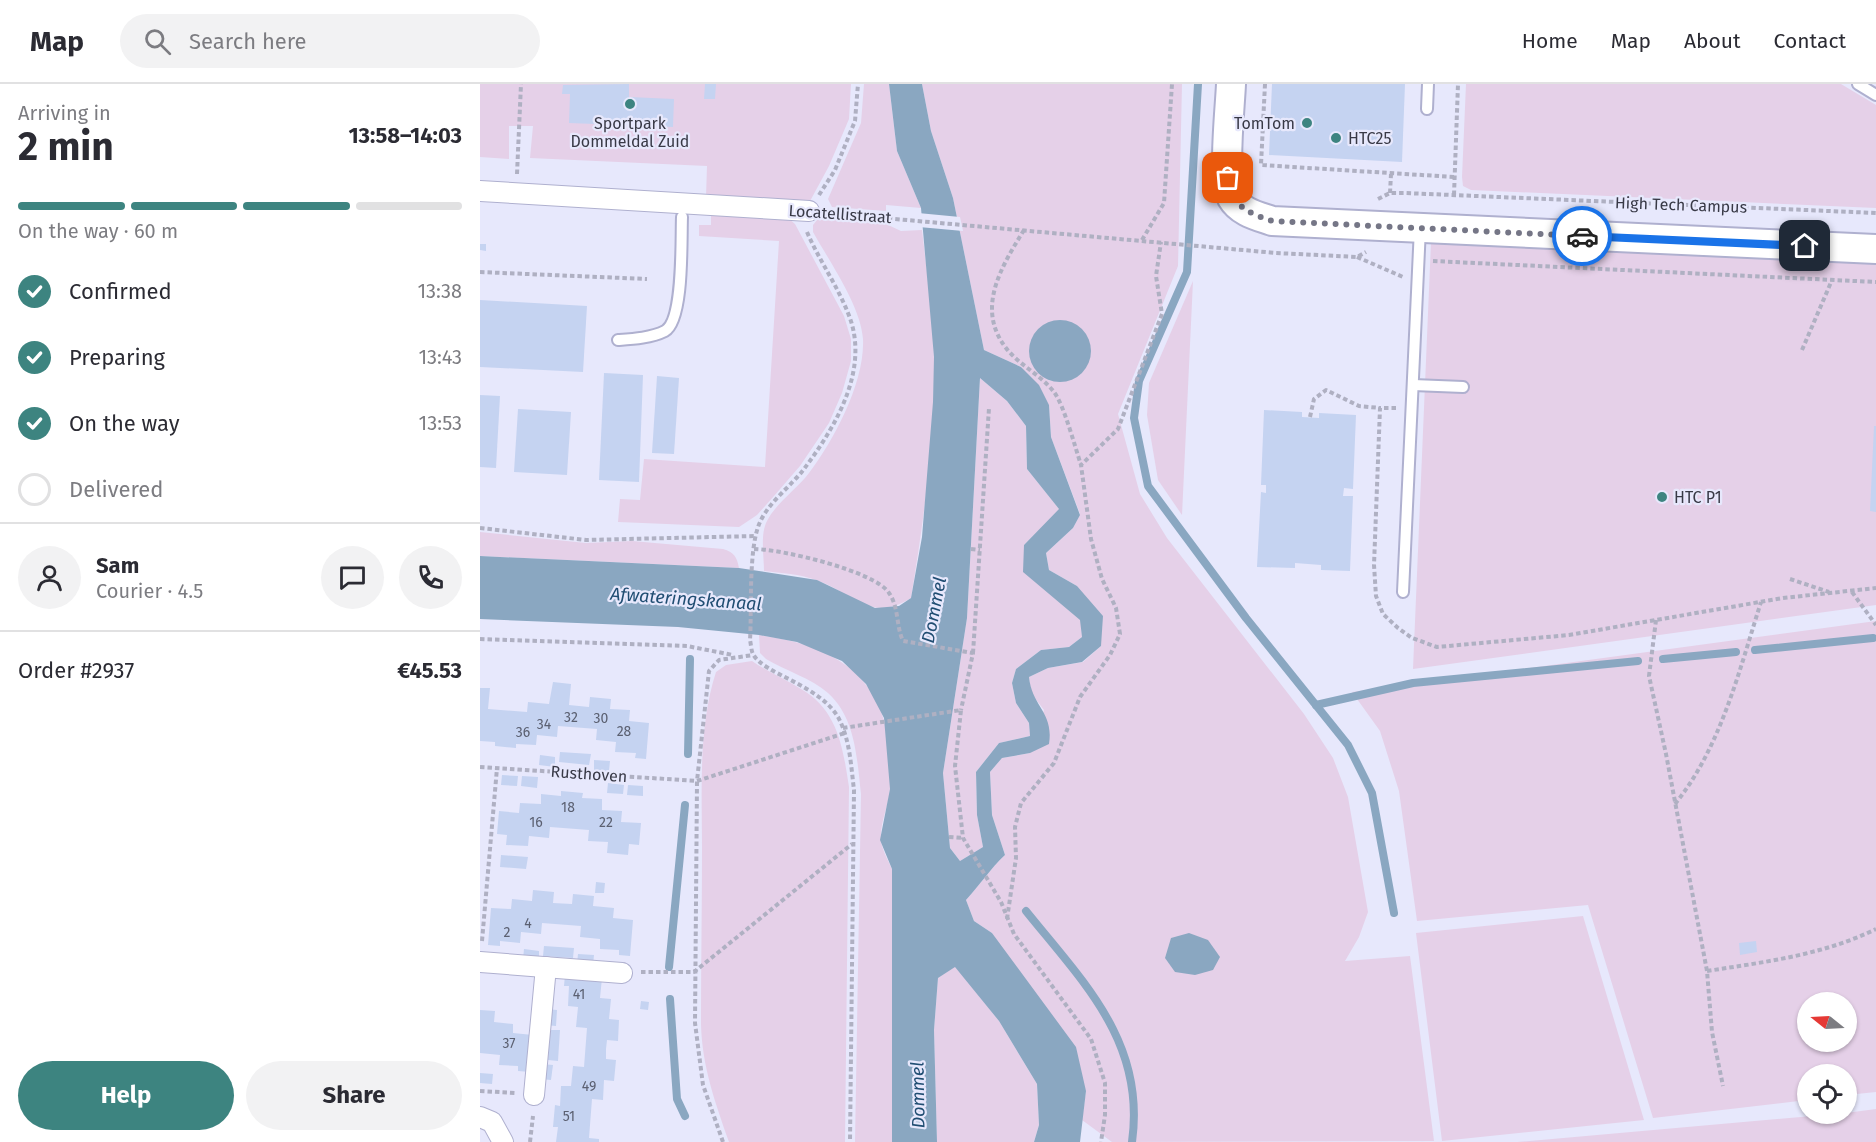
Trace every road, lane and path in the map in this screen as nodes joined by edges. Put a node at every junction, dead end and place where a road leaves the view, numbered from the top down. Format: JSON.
{"nodes":[{"id":1,"x":521,"y":84,"type":"edge"},
{"id":2,"x":858,"y":84,"type":"edge"},
{"id":3,"x":1172,"y":84,"type":"edge"},
{"id":4,"x":1231,"y":84,"type":"edge"},
{"id":5,"x":1265,"y":84,"type":"edge"},
{"id":6,"x":1428,"y":84,"type":"edge"},
{"id":7,"x":1458,"y":84,"type":"edge"},
{"id":8,"x":1858,"y":84,"type":"edge"},
{"id":9,"x":1876,"y":95,"type":"edge"},
{"id":10,"x":1427,"y":109,"type":"dead end"},
{"id":11,"x":1391,"y":174,"type":"junction"},
{"id":12,"x":1454,"y":177,"type":"junction"},
{"id":13,"x":480,"y":191,"type":"edge"},
{"id":14,"x":516,"y":193,"type":"junction"},
{"id":15,"x":1390,"y":193,"type":"dead end"},
{"id":16,"x":809,"y":211,"type":"junction"},
{"id":17,"x":1876,"y":213,"type":"edge"},
{"id":18,"x":682,"y":217,"type":"dead end"},
{"id":19,"x":1420,"y":228,"type":"junction"},
{"id":20,"x":1024,"y":230,"type":"junction"},
{"id":21,"x":1142,"y":240,"type":"junction"},
{"id":22,"x":1161,"y":242,"type":"junction"},
{"id":23,"x":1199,"y":246,"type":"dead end"},
{"id":24,"x":1876,"y":249,"type":"edge"},
{"id":25,"x":1357,"y":257,"type":"dead end"},
{"id":26,"x":1417,"y":261,"type":"junction"},
{"id":27,"x":480,"y":272,"type":"edge"},
{"id":28,"x":647,"y":279,"type":"dead end"},
{"id":29,"x":1832,"y":280,"type":"junction"},
{"id":30,"x":1417,"y":282,"type":"junction"},
{"id":31,"x":1876,"y":282,"type":"edge"},
{"id":32,"x":618,"y":340,"type":"dead end"},
{"id":33,"x":1802,"y":350,"type":"dead end"},
{"id":34,"x":1413,"y":385,"type":"junction"},
{"id":35,"x":1463,"y":387,"type":"dead end"},
{"id":36,"x":989,"y":408,"type":"dead end"},
{"id":37,"x":1380,"y":408,"type":"junction"},
{"id":38,"x":1411,"y":409,"type":"junction"},
{"id":39,"x":1310,"y":417,"type":"dead end"},
{"id":40,"x":1081,"y":465,"type":"junction"},
{"id":41,"x":480,"y":528,"type":"edge"},
{"id":42,"x":755,"y":536,"type":"junction"},
{"id":43,"x":754,"y":549,"type":"junction"},
{"id":44,"x":971,"y":549,"type":"dead end"},
{"id":45,"x":980,"y":550,"type":"junction"},
{"id":46,"x":1790,"y":579,"type":"dead end"},
{"id":47,"x":1876,"y":588,"type":"edge"},
{"id":48,"x":1403,"y":592,"type":"dead end"},
{"id":49,"x":1851,"y":592,"type":"junction"},
{"id":50,"x":1833,"y":593,"type":"junction"},
{"id":51,"x":1761,"y":602,"type":"junction"},
{"id":52,"x":1656,"y":620,"type":"junction"},
{"id":53,"x":1876,"y":624,"type":"edge"},
{"id":54,"x":480,"y":639,"type":"edge"},
{"id":55,"x":973,"y":653,"type":"junction"},
{"id":56,"x":753,"y":655,"type":"junction"},
{"id":57,"x":737,"y":656,"type":"junction"},
{"id":58,"x":961,"y":710,"type":"junction"},
{"id":59,"x":844,"y":730,"type":"junction"},
{"id":60,"x":480,"y":767,"type":"edge"},
{"id":61,"x":497,"y":768,"type":"junction"},
{"id":62,"x":698,"y":781,"type":"junction"},
{"id":63,"x":1675,"y":804,"type":"junction"},
{"id":64,"x":949,"y":837,"type":"dead end"},
{"id":65,"x":963,"y":838,"type":"junction"},
{"id":66,"x":853,"y":843,"type":"junction"},
{"id":67,"x":1007,"y":920,"type":"junction"},
{"id":68,"x":1876,"y":929,"type":"edge"},
{"id":69,"x":480,"y":962,"type":"edge"},
{"id":70,"x":546,"y":967,"type":"junction"},
{"id":71,"x":1707,"y":971,"type":"junction"},
{"id":72,"x":622,"y":972,"type":"joint"},
{"id":73,"x":694,"y":972,"type":"junction"},
{"id":74,"x":1723,"y":1086,"type":"dead end"},
{"id":75,"x":480,"y":1091,"type":"edge"},
{"id":76,"x":534,"y":1095,"type":"joint"},
{"id":77,"x":480,"y":1117,"type":"edge"},
{"id":78,"x":503,"y":1142,"type":"edge"},
{"id":79,"x":723,"y":1142,"type":"edge"},
{"id":80,"x":850,"y":1142,"type":"edge"},
{"id":81,"x":1101,"y":1142,"type":"edge"}],
"edges":[{"from":1,"to":14,"type":"path"},
{"from":2,"to":16,"type":"path"},
{"from":3,"to":21,"type":"path"},
{"from":4,"to":19,"type":"street"},
{"from":5,"to":11,"type":"path"},
{"from":6,"to":10,"type":"lane"},
{"from":7,"to":12,"type":"path"},
{"from":8,"to":9,"type":"lane"},
{"from":11,"to":12,"type":"path"},
{"from":11,"to":15,"type":"path"},
{"from":12,"to":17,"type":"path","name":"High Tech Campus"},
{"from":13,"to":14,"type":"street","name":"Locatellistraat"},
{"from":14,"to":16,"type":"street","name":"Locatellistraat"},
{"from":16,"to":20,"type":"path","name":"Locatellistraat"},
{"from":16,"to":42,"type":"path"},
{"from":18,"to":32,"type":"lane"},
{"from":19,"to":24,"type":"street"},
{"from":19,"to":26,"type":"lane"},
{"from":20,"to":21,"type":"path","name":"Locatellistraat"},
{"from":20,"to":40,"type":"path"},
{"from":21,"to":22,"type":"path","name":"Locatellistraat"},
{"from":22,"to":23,"type":"path","name":"Locatellistraat"},
{"from":22,"to":40,"type":"path"},
{"from":25,"to":30,"type":"path"},
{"from":26,"to":29,"type":"path"},
{"from":26,"to":30,"type":"lane"},
{"from":27,"to":28,"type":"path"},
{"from":29,"to":31,"type":"path"},
{"from":29,"to":33,"type":"path"},
{"from":30,"to":34,"type":"lane"},
{"from":34,"to":35,"type":"lane"},
{"from":34,"to":38,"type":"lane"},
{"from":36,"to":45,"type":"path"},
{"from":37,"to":38,"type":"path"},
{"from":37,"to":39,"type":"path"},
{"from":37,"to":52,"type":"path"},
{"from":38,"to":48,"type":"lane"},
{"from":40,"to":67,"type":"path"},
{"from":41,"to":42,"type":"path"},
{"from":42,"to":43,"type":"path"},
{"from":43,"to":55,"type":"path"},
{"from":43,"to":56,"type":"path"},
{"from":44,"to":45,"type":"path"},
{"from":45,"to":55,"type":"path"},
{"from":46,"to":50,"type":"path"},
{"from":47,"to":49,"type":"path"},
{"from":49,"to":50,"type":"path"},
{"from":49,"to":53,"type":"path"},
{"from":50,"to":51,"type":"path"},
{"from":51,"to":52,"type":"path"},
{"from":51,"to":63,"type":"path"},
{"from":52,"to":63,"type":"path"},
{"from":54,"to":57,"type":"path"},
{"from":55,"to":58,"type":"path"},
{"from":56,"to":57,"type":"path"},
{"from":56,"to":59,"type":"path"},
{"from":57,"to":62,"type":"path"},
{"from":58,"to":59,"type":"path"},
{"from":58,"to":65,"type":"path"},
{"from":59,"to":62,"type":"path"},
{"from":59,"to":66,"type":"path"},
{"from":60,"to":61,"type":"path","name":"Rusthoven"},
{"from":61,"to":62,"type":"path","name":"Rusthoven"},
{"from":61,"to":69,"type":"path"},
{"from":62,"to":73,"type":"path"},
{"from":63,"to":71,"type":"path"},
{"from":64,"to":65,"type":"path"},
{"from":65,"to":67,"type":"path"},
{"from":66,"to":73,"type":"path"},
{"from":66,"to":80,"type":"path"},
{"from":67,"to":81,"type":"path"},
{"from":68,"to":71,"type":"path"},
{"from":69,"to":70,"type":"street"},
{"from":70,"to":72,"type":"street"},
{"from":70,"to":76,"type":"street"},
{"from":71,"to":74,"type":"path"},
{"from":72,"to":73,"type":"path"},
{"from":73,"to":79,"type":"path"},
{"from":75,"to":76,"type":"path"},
{"from":77,"to":78,"type":"street"}]}
